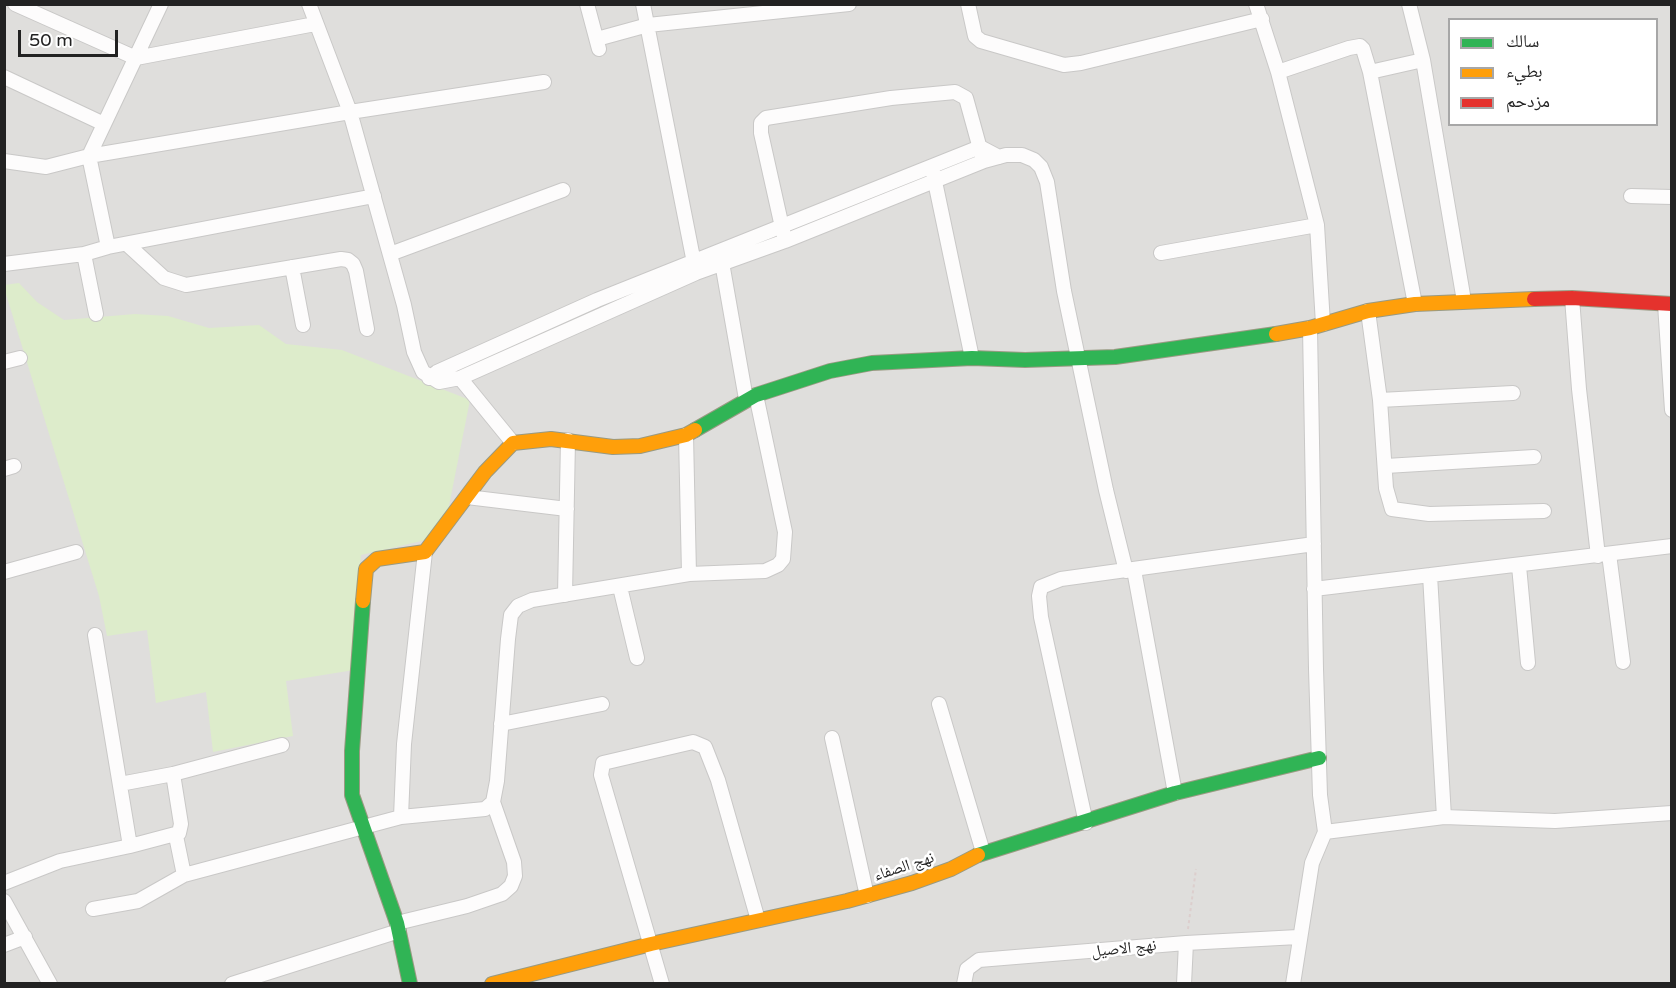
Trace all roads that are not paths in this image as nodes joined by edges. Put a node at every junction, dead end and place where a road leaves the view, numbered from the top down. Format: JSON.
{"nodes":[{"id":1,"x":15,"y":4,"type":"edge"},
{"id":2,"x":161,"y":4,"type":"edge"},
{"id":3,"x":309,"y":4,"type":"edge"},
{"id":4,"x":587,"y":4,"type":"edge"},
{"id":5,"x":643,"y":4,"type":"edge"},
{"id":6,"x":849,"y":4,"type":"edge"},
{"id":7,"x":968,"y":4,"type":"edge"},
{"id":8,"x":1256,"y":4,"type":"edge"},
{"id":9,"x":1409,"y":4,"type":"edge"},
{"id":10,"x":811,"y":7,"type":"edge"},
{"id":11,"x":1262,"y":19,"type":"junction"},
{"id":12,"x":315,"y":24,"type":"junction"},
{"id":13,"x":648,"y":25,"type":"junction"},
{"id":14,"x":136,"y":58,"type":"junction"},
{"id":15,"x":1423,"y":60,"type":"junction"},
{"id":16,"x":1278,"y":72,"type":"junction"},
{"id":17,"x":1370,"y":72,"type":"junction"},
{"id":18,"x":4,"y":77,"type":"edge"},
{"id":19,"x":544,"y":82,"type":"dead end"},
{"id":20,"x":350,"y":112,"type":"junction"},
{"id":21,"x":104,"y":124,"type":"junction"},
{"id":22,"x":982,"y":154,"type":"junction"},
{"id":23,"x":89,"y":156,"type":"junction"},
{"id":24,"x":4,"y":161,"type":"edge"},
{"id":25,"x":934,"y":175,"type":"junction"},
{"id":26,"x":563,"y":190,"type":"dead end"},
{"id":27,"x":374,"y":196,"type":"junction"},
{"id":28,"x":1631,"y":196,"type":"dead end"},
{"id":29,"x":1671,"y":197,"type":"edge"},
{"id":30,"x":1317,"y":225,"type":"junction"},
{"id":31,"x":784,"y":234,"type":"junction"},
{"id":32,"x":128,"y":244,"type":"junction"},
{"id":33,"x":108,"y":247,"type":"junction"},
{"id":34,"x":1161,"y":252,"type":"dead end"},
{"id":35,"x":84,"y":254,"type":"junction"},
{"id":36,"x":390,"y":254,"type":"junction"},
{"id":37,"x":721,"y":259,"type":"junction"},
{"id":38,"x":4,"y":264,"type":"edge"},
{"id":39,"x":292,"y":267,"type":"junction"},
{"id":40,"x":694,"y":267,"type":"junction"},
{"id":41,"x":1572,"y":298,"type":"junction"},
{"id":42,"x":1464,"y":302,"type":"junction"},
{"id":43,"x":1415,"y":304,"type":"junction"},
{"id":44,"x":1668,"y":304,"type":"edge"},
{"id":45,"x":1368,"y":311,"type":"junction"},
{"id":46,"x":96,"y":314,"type":"dead end"},
{"id":47,"x":303,"y":325,"type":"dead end"},
{"id":48,"x":1316,"y":326,"type":"junction"},
{"id":49,"x":367,"y":329,"type":"dead end"},
{"id":50,"x":20,"y":358,"type":"dead end"},
{"id":51,"x":972,"y":358,"type":"junction"},
{"id":52,"x":1081,"y":359,"type":"junction"},
{"id":53,"x":4,"y":362,"type":"edge"},
{"id":54,"x":429,"y":378,"type":"junction"},
{"id":55,"x":460,"y":378,"type":"junction"},
{"id":56,"x":1513,"y":393,"type":"dead end"},
{"id":57,"x":751,"y":397,"type":"junction"},
{"id":58,"x":1380,"y":400,"type":"junction"},
{"id":59,"x":1671,"y":410,"type":"edge"},
{"id":60,"x":686,"y":435,"type":"junction"},
{"id":61,"x":568,"y":440,"type":"junction"},
{"id":62,"x":513,"y":443,"type":"junction"},
{"id":63,"x":1534,"y":457,"type":"dead end"},
{"id":64,"x":1386,"y":466,"type":"junction"},
{"id":65,"x":467,"y":497,"type":"junction"},
{"id":66,"x":567,"y":509,"type":"junction"},
{"id":67,"x":1544,"y":511,"type":"dead end"},
{"id":68,"x":1314,"y":544,"type":"junction"},
{"id":69,"x":1671,"y":546,"type":"edge"},
{"id":70,"x":76,"y":552,"type":"dead end"},
{"id":71,"x":425,"y":552,"type":"junction"},
{"id":72,"x":1604,"y":555,"type":"junction"},
{"id":73,"x":1519,"y":567,"type":"junction"},
{"id":74,"x":1130,"y":570,"type":"junction"},
{"id":75,"x":4,"y":572,"type":"edge"},
{"id":76,"x":689,"y":574,"type":"junction"},
{"id":77,"x":1430,"y":575,"type":"junction"},
{"id":78,"x":621,"y":587,"type":"junction"},
{"id":79,"x":1314,"y":589,"type":"junction"},
{"id":80,"x":565,"y":596,"type":"junction"},
{"id":81,"x":95,"y":635,"type":"dead end"},
{"id":82,"x":637,"y":658,"type":"dead end"},
{"id":83,"x":1623,"y":662,"type":"dead end"},
{"id":84,"x":1528,"y":663,"type":"dead end"},
{"id":85,"x":602,"y":704,"type":"dead end"},
{"id":86,"x":939,"y":704,"type":"dead end"},
{"id":87,"x":501,"y":724,"type":"junction"},
{"id":88,"x":832,"y":738,"type":"dead end"},
{"id":89,"x":282,"y":745,"type":"dead end"},
{"id":90,"x":1318,"y":758,"type":"junction"},
{"id":91,"x":173,"y":774,"type":"junction"},
{"id":92,"x":120,"y":784,"type":"junction"},
{"id":93,"x":1175,"y":793,"type":"junction"},
{"id":94,"x":493,"y":802,"type":"junction"},
{"id":95,"x":1671,"y":813,"type":"edge"},
{"id":96,"x":401,"y":817,"type":"junction"},
{"id":97,"x":1444,"y":817,"type":"junction"},
{"id":98,"x":1086,"y":823,"type":"junction"},
{"id":99,"x":365,"y":827,"type":"junction"},
{"id":100,"x":1325,"y":832,"type":"junction"},
{"id":101,"x":176,"y":836,"type":"junction"},
{"id":102,"x":130,"y":846,"type":"junction"},
{"id":103,"x":983,"y":852,"type":"junction"},
{"id":104,"x":183,"y":875,"type":"junction"},
{"id":105,"x":4,"y":883,"type":"edge"},
{"id":106,"x":867,"y":896,"type":"junction"},
{"id":107,"x":4,"y":901,"type":"edge"},
{"id":108,"x":93,"y":909,"type":"dead end"},
{"id":109,"x":758,"y":921,"type":"junction"},
{"id":110,"x":398,"y":927,"type":"junction"},
{"id":111,"x":25,"y":937,"type":"junction"},
{"id":112,"x":1298,"y":937,"type":"junction"},
{"id":113,"x":1186,"y":943,"type":"junction"},
{"id":114,"x":651,"y":944,"type":"junction"},
{"id":115,"x":4,"y":945,"type":"edge"},
{"id":116,"x":50,"y":984,"type":"edge"},
{"id":117,"x":232,"y":984,"type":"edge"},
{"id":118,"x":410,"y":984,"type":"edge"},
{"id":119,"x":492,"y":984,"type":"edge"},
{"id":120,"x":662,"y":984,"type":"edge"},
{"id":121,"x":964,"y":984,"type":"edge"},
{"id":122,"x":1184,"y":984,"type":"edge"},
{"id":123,"x":1293,"y":984,"type":"edge"}],
"edges":[{"from":1,"to":14,"type":"street"},
{"from":2,"to":14,"type":"street"},
{"from":3,"to":12,"type":"street"},
{"from":4,"to":13,"type":"street"},
{"from":5,"to":13,"type":"street"},
{"from":6,"to":10,"type":"street"},
{"from":7,"to":11,"type":"street"},
{"from":8,"to":11,"type":"street"},
{"from":9,"to":15,"type":"street"},
{"from":10,"to":13,"type":"street"},
{"from":11,"to":16,"type":"street"},
{"from":12,"to":14,"type":"street"},
{"from":12,"to":20,"type":"street"},
{"from":13,"to":40,"type":"street"},
{"from":14,"to":21,"type":"street"},
{"from":15,"to":17,"type":"street"},
{"from":15,"to":42,"type":"street"},
{"from":16,"to":17,"type":"street"},
{"from":16,"to":30,"type":"street"},
{"from":17,"to":43,"type":"street"},
{"from":18,"to":21,"type":"street"},
{"from":19,"to":20,"type":"street"},
{"from":20,"to":23,"type":"street"},
{"from":20,"to":27,"type":"street"},
{"from":21,"to":23,"type":"street"},
{"from":22,"to":25,"type":"street"},
{"from":22,"to":31,"type":"street"},
{"from":22,"to":52,"type":"street"},
{"from":23,"to":24,"type":"street"},
{"from":23,"to":33,"type":"street"},
{"from":25,"to":31,"type":"street"},
{"from":25,"to":51,"type":"street"},
{"from":26,"to":36,"type":"street"},
{"from":27,"to":32,"type":"street"},
{"from":27,"to":36,"type":"street"},
{"from":28,"to":29,"type":"street"},
{"from":30,"to":34,"type":"street"},
{"from":30,"to":48,"type":"street"},
{"from":31,"to":37,"type":"street"},
{"from":32,"to":33,"type":"street"},
{"from":32,"to":39,"type":"street"},
{"from":33,"to":35,"type":"street"},
{"from":35,"to":38,"type":"street"},
{"from":35,"to":46,"type":"street"},
{"from":36,"to":54,"type":"street"},
{"from":37,"to":40,"type":"street"},
{"from":37,"to":57,"type":"street"},
{"from":39,"to":47,"type":"street"},
{"from":39,"to":49,"type":"street"},
{"from":40,"to":54,"type":"street"},
{"from":40,"to":55,"type":"street"},
{"from":41,"to":42,"type":"street"},
{"from":41,"to":44,"type":"street"},
{"from":41,"to":72,"type":"street"},
{"from":42,"to":43,"type":"street"},
{"from":43,"to":45,"type":"street"},
{"from":44,"to":59,"type":"street"},
{"from":45,"to":48,"type":"street"},
{"from":45,"to":58,"type":"street"},
{"from":48,"to":52,"type":"street"},
{"from":48,"to":68,"type":"street"},
{"from":50,"to":53,"type":"street"},
{"from":51,"to":52,"type":"street"},
{"from":51,"to":57,"type":"street"},
{"from":52,"to":74,"type":"street"},
{"from":54,"to":55,"type":"street"},
{"from":55,"to":62,"type":"street"},
{"from":56,"to":58,"type":"street"},
{"from":57,"to":60,"type":"street"},
{"from":57,"to":76,"type":"street"},
{"from":58,"to":64,"type":"street"},
{"from":60,"to":61,"type":"street"},
{"from":60,"to":76,"type":"street"},
{"from":61,"to":62,"type":"street"},
{"from":61,"to":66,"type":"street"},
{"from":62,"to":65,"type":"street"},
{"from":63,"to":64,"type":"street"},
{"from":64,"to":67,"type":"street"},
{"from":65,"to":66,"type":"street"},
{"from":65,"to":71,"type":"street"},
{"from":66,"to":80,"type":"street"},
{"from":68,"to":74,"type":"street"},
{"from":68,"to":79,"type":"street"},
{"from":69,"to":72,"type":"street"},
{"from":70,"to":75,"type":"street"},
{"from":71,"to":96,"type":"street"},
{"from":71,"to":99,"type":"street"},
{"from":72,"to":73,"type":"street"},
{"from":72,"to":83,"type":"street"},
{"from":73,"to":77,"type":"street"},
{"from":73,"to":84,"type":"street"},
{"from":74,"to":93,"type":"street"},
{"from":74,"to":98,"type":"street"},
{"from":76,"to":78,"type":"street"},
{"from":77,"to":79,"type":"street"},
{"from":77,"to":97,"type":"street"},
{"from":78,"to":80,"type":"street"},
{"from":78,"to":82,"type":"street"},
{"from":79,"to":90,"type":"street"},
{"from":80,"to":87,"type":"street"},
{"from":81,"to":92,"type":"street"},
{"from":85,"to":87,"type":"street"},
{"from":86,"to":103,"type":"street"},
{"from":87,"to":94,"type":"street"},
{"from":88,"to":106,"type":"street"},
{"from":89,"to":91,"type":"street"},
{"from":90,"to":93,"type":"street","name":"نهج الصفاء"},
{"from":90,"to":100,"type":"street"},
{"from":91,"to":92,"type":"street"},
{"from":91,"to":101,"type":"street"},
{"from":92,"to":102,"type":"street"},
{"from":93,"to":98,"type":"street","name":"نهج الصفاء"},
{"from":94,"to":96,"type":"street"},
{"from":94,"to":110,"type":"street"},
{"from":95,"to":97,"type":"street"},
{"from":96,"to":99,"type":"street"},
{"from":97,"to":100,"type":"street"},
{"from":98,"to":103,"type":"street","name":"نهج الصفاء"},
{"from":99,"to":104,"type":"street"},
{"from":99,"to":110,"type":"street"},
{"from":100,"to":112,"type":"street"},
{"from":101,"to":102,"type":"street"},
{"from":101,"to":104,"type":"street"},
{"from":102,"to":105,"type":"street"},
{"from":103,"to":106,"type":"street","name":"نهج الصفاء"},
{"from":104,"to":108,"type":"street"},
{"from":106,"to":109,"type":"street","name":"نهج الصفاء"},
{"from":107,"to":111,"type":"street"},
{"from":109,"to":114,"type":"street","name":"نهج الصفاء"},
{"from":109,"to":114,"type":"street"},
{"from":110,"to":117,"type":"street"},
{"from":110,"to":118,"type":"street"},
{"from":111,"to":115,"type":"street"},
{"from":111,"to":116,"type":"street"},
{"from":112,"to":113,"type":"street","name":"نهج الاصيل"},
{"from":112,"to":123,"type":"street"},
{"from":113,"to":121,"type":"street","name":"نهج الاصيل"},
{"from":113,"to":122,"type":"street"},
{"from":114,"to":119,"type":"street","name":"نهج الصفاء"},
{"from":114,"to":120,"type":"street"}]}
